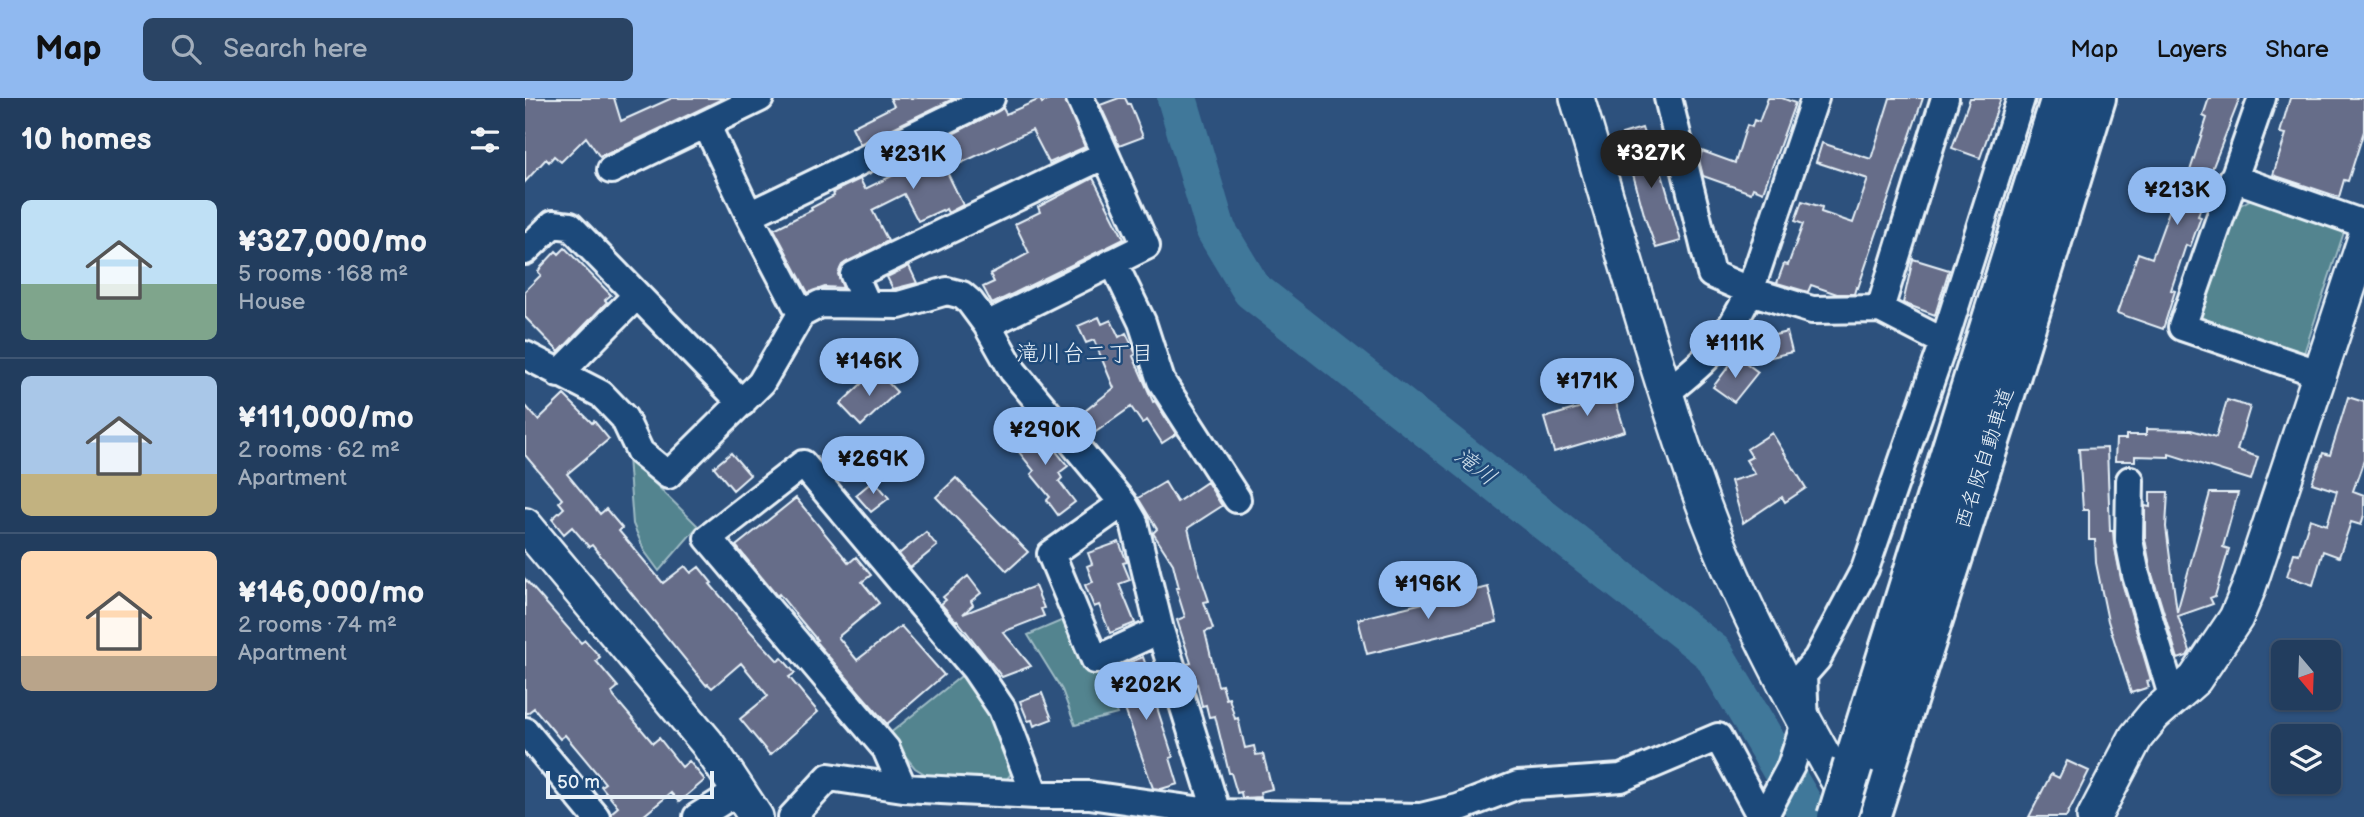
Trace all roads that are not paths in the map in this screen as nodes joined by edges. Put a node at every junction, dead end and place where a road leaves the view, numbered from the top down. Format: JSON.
{"nodes":[{"id":1,"x":760,"y":98,"type":"edge"},
{"id":2,"x":991,"y":98,"type":"edge"},
{"id":3,"x":1080,"y":98,"type":"edge"},
{"id":4,"x":1577,"y":98,"type":"edge"},
{"id":5,"x":1668,"y":98,"type":"edge"},
{"id":6,"x":1815,"y":98,"type":"edge"},
{"id":7,"x":1945,"y":98,"type":"edge"},
{"id":8,"x":2021,"y":98,"type":"edge"},
{"id":9,"x":2061,"y":98,"type":"edge"},
{"id":10,"x":2096,"y":98,"type":"edge"},
{"id":11,"x":2262,"y":98,"type":"edge"},
{"id":12,"x":706,"y":124,"type":"junction"},
{"id":13,"x":1105,"y":155,"type":"junction"},
{"id":14,"x":611,"y":170,"type":"dead end"},
{"id":15,"x":2233,"y":178,"type":"junction"},
{"id":16,"x":749,"y":215,"type":"junction"},
{"id":17,"x":2364,"y":224,"type":"edge"},
{"id":18,"x":2364,"y":241,"type":"edge"},
{"id":19,"x":525,"y":251,"type":"edge"},
{"id":20,"x":1113,"y":262,"type":"junction"},
{"id":21,"x":1750,"y":291,"type":"junction"},
{"id":22,"x":638,"y":295,"type":"junction"},
{"id":23,"x":867,"y":304,"type":"junction"},
{"id":24,"x":1879,"y":309,"type":"junction"},
{"id":25,"x":801,"y":314,"type":"junction"},
{"id":26,"x":987,"y":325,"type":"junction"},
{"id":27,"x":1944,"y":342,"type":"junction"},
{"id":28,"x":525,"y":355,"type":"edge"},
{"id":29,"x":558,"y":374,"type":"junction"},
{"id":30,"x":2321,"y":374,"type":"junction"},
{"id":31,"x":1667,"y":392,"type":"junction"},
{"id":32,"x":742,"y":403,"type":"junction"},
{"id":33,"x":2130,"y":480,"type":"dead end"},
{"id":34,"x":1237,"y":499,"type":"dead end"},
{"id":35,"x":1123,"y":503,"type":"junction"},
{"id":36,"x":525,"y":525,"type":"edge"},
{"id":37,"x":1160,"y":630,"type":"junction"},
{"id":38,"x":2172,"y":699,"type":"junction"},
{"id":39,"x":1805,"y":723,"type":"junction"},
{"id":40,"x":525,"y":731,"type":"edge"},
{"id":41,"x":903,"y":788,"type":"junction"},
{"id":42,"x":1035,"y":795,"type":"junction"},
{"id":43,"x":748,"y":804,"type":"edge"},
{"id":44,"x":1089,"y":806,"type":"edge"},
{"id":45,"x":1868,"y":812,"type":"edge"},
{"id":46,"x":1217,"y":813,"type":"junction"},
{"id":47,"x":1765,"y":815,"type":"edge"},
{"id":48,"x":596,"y":817,"type":"edge"},
{"id":49,"x":697,"y":817,"type":"edge"},
{"id":50,"x":792,"y":817,"type":"edge"},
{"id":51,"x":1837,"y":817,"type":"edge"},
{"id":52,"x":2094,"y":817,"type":"edge"}],
"edges":[{"from":1,"to":12,"type":"street"},
{"from":2,"to":16,"type":"street"},
{"from":3,"to":13,"type":"street"},
{"from":4,"to":31,"type":"street"},
{"from":5,"to":21,"type":"street"},
{"from":6,"to":21,"type":"street"},
{"from":7,"to":24,"type":"street"},
{"from":8,"to":27,"type":"street"},
{"from":9,"to":51,"type":"highway","name":"西名阪自動車道","bridge":true},
{"from":10,"to":45,"type":"highway","name":"西名阪自動車道"},
{"from":11,"to":15,"type":"street"},
{"from":12,"to":14,"type":"street"},
{"from":12,"to":16,"type":"street"},
{"from":13,"to":20,"type":"street"},
{"from":13,"to":23,"type":"street"},
{"from":15,"to":17,"type":"street"},
{"from":15,"to":30,"type":"street"},
{"from":16,"to":25,"type":"street"},
{"from":18,"to":30,"type":"street"},
{"from":19,"to":22,"type":"street"},
{"from":20,"to":26,"type":"street"},
{"from":20,"to":34,"type":"street"},
{"from":21,"to":24,"type":"street"},
{"from":21,"to":31,"type":"street"},
{"from":22,"to":29,"type":"street"},
{"from":22,"to":32,"type":"street"},
{"from":23,"to":25,"type":"street"},
{"from":23,"to":26,"type":"street"},
{"from":24,"to":27,"type":"street"},
{"from":25,"to":32,"type":"street"},
{"from":26,"to":35,"type":"street"},
{"from":27,"to":39,"type":"street"},
{"from":28,"to":29,"type":"street"},
{"from":29,"to":32,"type":"street"},
{"from":30,"to":38,"type":"street"},
{"from":31,"to":39,"type":"street"},
{"from":33,"to":38,"type":"street"},
{"from":35,"to":37,"type":"street"},
{"from":35,"to":37,"type":"street"},
{"from":36,"to":43,"type":"street"},
{"from":37,"to":46,"type":"street"},
{"from":38,"to":52,"type":"street"},
{"from":39,"to":45,"type":"street"},
{"from":39,"to":47,"type":"street"},
{"from":40,"to":48,"type":"street"},
{"from":41,"to":42,"type":"street"},
{"from":41,"to":42,"type":"street"},
{"from":41,"to":50,"type":"street"},
{"from":42,"to":44,"type":"street"},
{"from":43,"to":49,"type":"street"},
{"from":44,"to":46,"type":"street"},
{"from":46,"to":47,"type":"street"}]}
